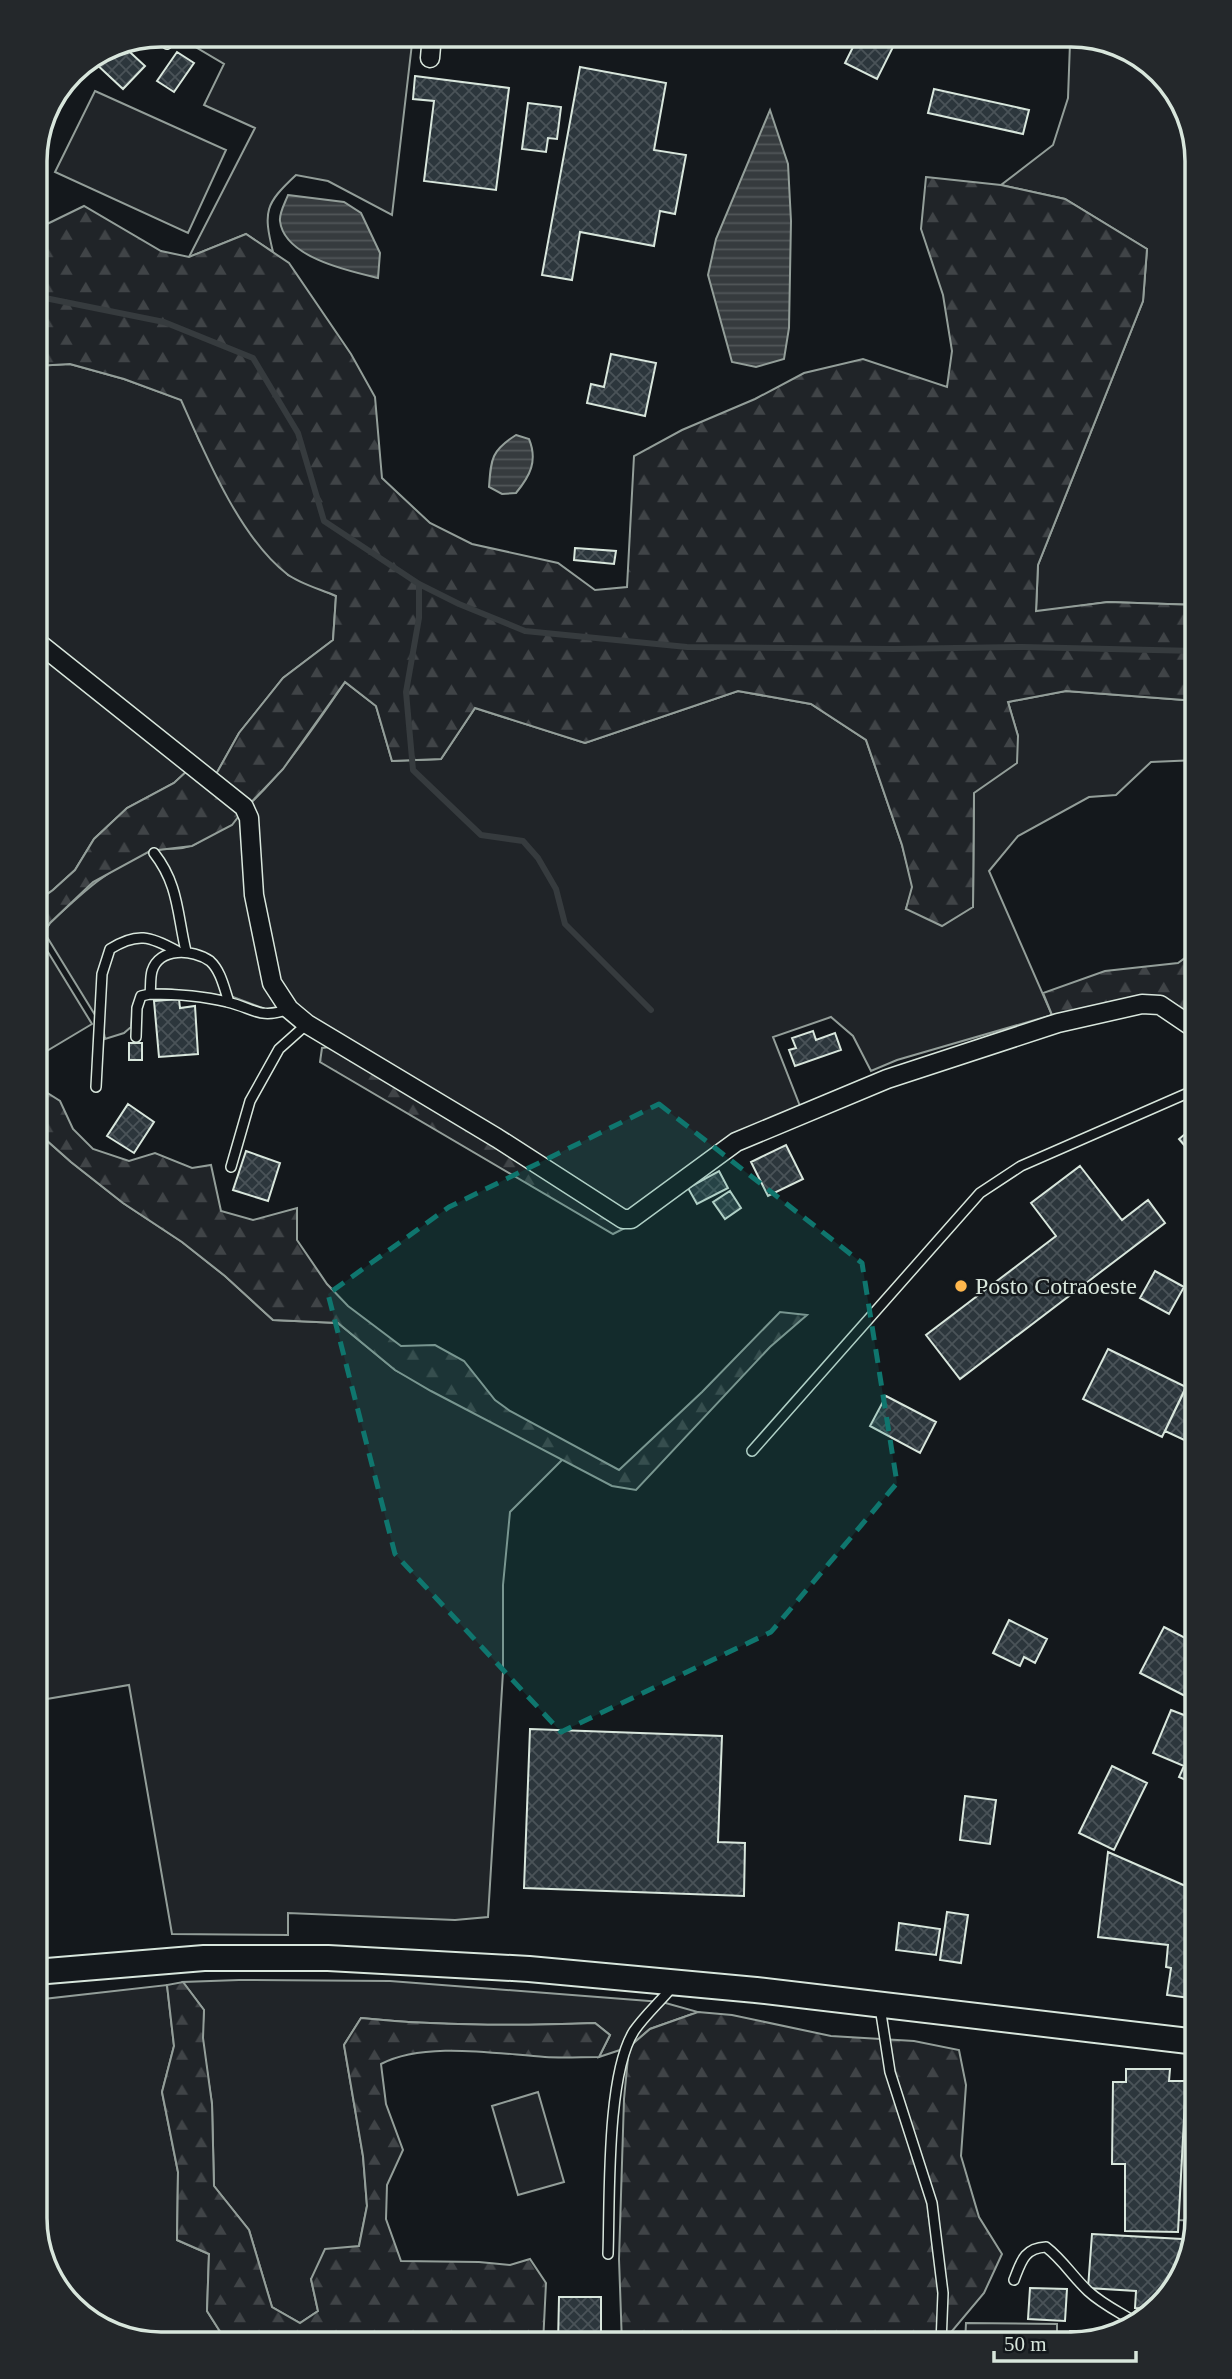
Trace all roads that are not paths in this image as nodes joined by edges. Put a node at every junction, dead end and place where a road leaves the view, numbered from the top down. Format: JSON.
{"nodes":[{"id":1,"x":431,"y":47,"type":"edge"},
{"id":2,"x":430,"y":58,"type":"dead end"},
{"id":3,"x":47,"y":650,"type":"edge"},
{"id":4,"x":154,"y":853,"type":"dead end"},
{"id":5,"x":181,"y":951,"type":"junction"},
{"id":6,"x":150,"y":994,"type":"junction"},
{"id":7,"x":229,"y":1002,"type":"junction"},
{"id":8,"x":289,"y":1009,"type":"junction"},
{"id":9,"x":1185,"y":1022,"type":"edge"},
{"id":10,"x":307,"y":1024,"type":"junction"},
{"id":11,"x":136,"y":1037,"type":"dead end"},
{"id":12,"x":96,"y":1087,"type":"dead end"},
{"id":13,"x":1185,"y":1094,"type":"edge"},
{"id":14,"x":231,"y":1167,"type":"dead end"},
{"id":15,"x":752,"y":1451,"type":"dead end"},
{"id":16,"x":47,"y":1971,"type":"edge"},
{"id":17,"x":676,"y":1982,"type":"junction"},
{"id":18,"x":880,"y":2005,"type":"junction"},
{"id":19,"x":1185,"y":2041,"type":"edge"},
{"id":20,"x":608,"y":2254,"type":"dead end"},
{"id":21,"x":1014,"y":2280,"type":"dead end"},
{"id":22,"x":1127,"y":2317,"type":"edge"},
{"id":23,"x":941,"y":2332,"type":"edge"}],
"edges":[{"from":1,"to":2,"type":"street"},
{"from":3,"to":8,"type":"street"},
{"from":4,"to":5,"type":"lane"},
{"from":5,"to":6,"type":"lane"},
{"from":5,"to":7,"type":"lane"},
{"from":5,"to":12,"type":"lane"},
{"from":6,"to":7,"type":"lane"},
{"from":6,"to":11,"type":"lane"},
{"from":7,"to":8,"type":"lane"},
{"from":8,"to":10,"type":"street"},
{"from":9,"to":10,"type":"street"},
{"from":10,"to":14,"type":"lane"},
{"from":13,"to":15,"type":"lane"},
{"from":16,"to":17,"type":"street"},
{"from":17,"to":18,"type":"street"},
{"from":17,"to":20,"type":"lane"},
{"from":18,"to":19,"type":"street"},
{"from":18,"to":23,"type":"lane"},
{"from":21,"to":22,"type":"lane"}]}
